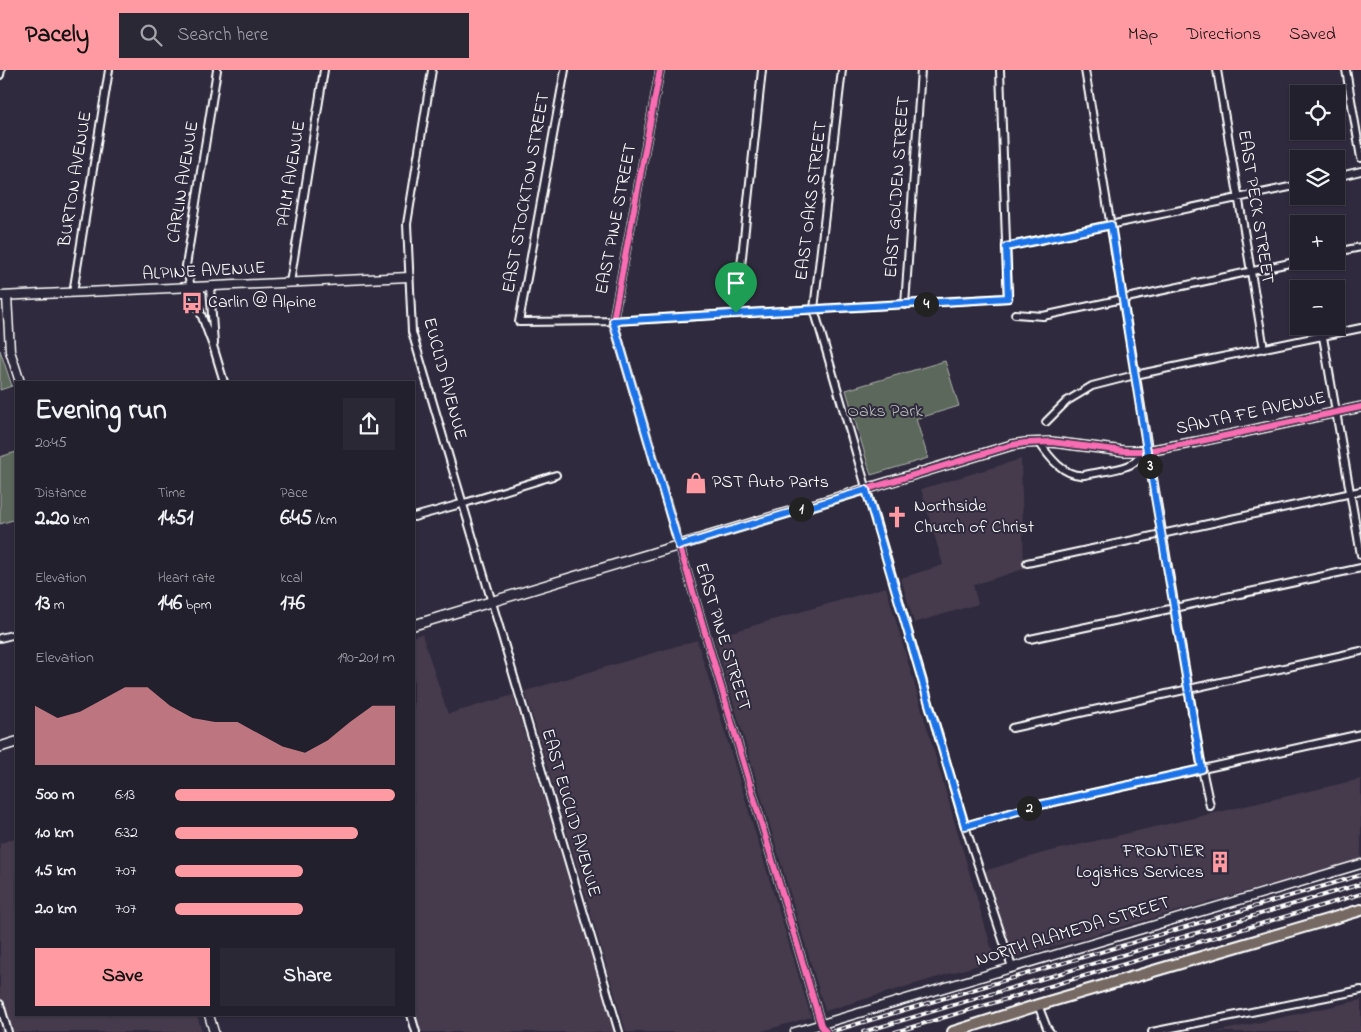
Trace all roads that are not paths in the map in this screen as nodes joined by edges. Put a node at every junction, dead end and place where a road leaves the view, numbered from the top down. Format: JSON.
{"nodes":[{"id":1,"x":1,"y":70,"type":"edge"},
{"id":2,"x":109,"y":70,"type":"edge"},
{"id":3,"x":216,"y":70,"type":"edge"},
{"id":4,"x":324,"y":70,"type":"edge"},
{"id":5,"x":432,"y":70,"type":"edge"},
{"id":6,"x":565,"y":70,"type":"edge"},
{"id":7,"x":660,"y":70,"type":"edge"},
{"id":8,"x":762,"y":70,"type":"edge"},
{"id":9,"x":842,"y":70,"type":"edge"},
{"id":10,"x":921,"y":70,"type":"edge"},
{"id":11,"x":1000,"y":70,"type":"edge"},
{"id":12,"x":1086,"y":70,"type":"edge"},
{"id":13,"x":1217,"y":70,"type":"edge"},
{"id":14,"x":1346,"y":70,"type":"edge"},
{"id":15,"x":0,"y":75,"type":"edge"},
{"id":16,"x":1361,"y":158,"type":"edge"},
{"id":17,"x":1361,"y":171,"type":"edge"},
{"id":18,"x":1345,"y":174,"type":"edge"},
{"id":19,"x":1290,"y":187,"type":"edge"},
{"id":20,"x":1239,"y":199,"type":"junction"},
{"id":21,"x":1111,"y":225,"type":"junction"},
{"id":22,"x":1006,"y":247,"type":"junction"},
{"id":23,"x":1361,"y":247,"type":"edge"},
{"id":24,"x":1345,"y":250,"type":"edge"},
{"id":25,"x":1290,"y":263,"type":"edge"},
{"id":26,"x":1250,"y":272,"type":"junction"},
{"id":27,"x":409,"y":277,"type":"junction"},
{"id":28,"x":290,"y":283,"type":"junction"},
{"id":29,"x":210,"y":287,"type":"junction"},
{"id":30,"x":191,"y":288,"type":"junction"},
{"id":31,"x":73,"y":293,"type":"junction"},
{"id":32,"x":4,"y":296,"type":"edge"},
{"id":33,"x":1124,"y":300,"type":"junction"},
{"id":34,"x":904,"y":306,"type":"junction"},
{"id":35,"x":814,"y":309,"type":"junction"},
{"id":36,"x":736,"y":313,"type":"junction"},
{"id":37,"x":1015,"y":314,"type":"dead end"},
{"id":38,"x":613,"y":321,"type":"junction"},
{"id":39,"x":1361,"y":328,"type":"edge"},
{"id":40,"x":1324,"y":337,"type":"junction"},
{"id":41,"x":214,"y":349,"type":"junction"},
{"id":42,"x":1264,"y":349,"type":"junction"},
{"id":43,"x":1135,"y":375,"type":"junction"},
{"id":44,"x":20,"y":381,"type":"edge"},
{"id":45,"x":224,"y":381,"type":"edge"},
{"id":46,"x":1361,"y":407,"type":"edge"},
{"id":47,"x":1337,"y":411,"type":"junction"},
{"id":48,"x":1046,"y":422,"type":"dead end"},
{"id":49,"x":1039,"y":442,"type":"junction"},
{"id":50,"x":1147,"y":451,"type":"junction"},
{"id":51,"x":556,"y":474,"type":"dead end"},
{"id":52,"x":866,"y":490,"type":"junction"},
{"id":53,"x":1361,"y":491,"type":"edge"},
{"id":54,"x":1350,"y":494,"type":"junction"},
{"id":55,"x":463,"y":503,"type":"junction"},
{"id":56,"x":415,"y":517,"type":"edge"},
{"id":57,"x":1162,"y":533,"type":"junction"},
{"id":58,"x":679,"y":546,"type":"junction"},
{"id":59,"x":1361,"y":555,"type":"edge"},
{"id":60,"x":1027,"y":563,"type":"dead end"},
{"id":61,"x":1361,"y":568,"type":"edge"},
{"id":62,"x":492,"y":602,"type":"junction"},
{"id":63,"x":1174,"y":609,"type":"junction"},
{"id":64,"x":415,"y":625,"type":"edge"},
{"id":65,"x":15,"y":634,"type":"edge"},
{"id":66,"x":0,"y":638,"type":"edge"},
{"id":67,"x":1030,"y":639,"type":"dead end"},
{"id":68,"x":1361,"y":651,"type":"edge"},
{"id":69,"x":1188,"y":688,"type":"junction"},
{"id":70,"x":1012,"y":728,"type":"dead end"},
{"id":71,"x":1361,"y":734,"type":"edge"},
{"id":72,"x":15,"y":742,"type":"edge"},
{"id":73,"x":0,"y":747,"type":"edge"},
{"id":74,"x":1202,"y":769,"type":"junction"},
{"id":75,"x":1210,"y":806,"type":"dead end"},
{"id":76,"x":965,"y":826,"type":"junction"},
{"id":77,"x":1361,"y":864,"type":"edge"},
{"id":78,"x":1361,"y":910,"type":"edge"},
{"id":79,"x":1012,"y":967,"type":"junction"},
{"id":80,"x":1361,"y":990,"type":"edge"},
{"id":81,"x":0,"y":1004,"type":"edge"},
{"id":82,"x":1038,"y":1005,"type":"junction"},
{"id":83,"x":209,"y":1016,"type":"edge"},
{"id":84,"x":411,"y":1016,"type":"edge"},
{"id":85,"x":821,"y":1025,"type":"junction"},
{"id":86,"x":8,"y":1032,"type":"edge"},
{"id":87,"x":214,"y":1032,"type":"edge"},
{"id":88,"x":416,"y":1032,"type":"edge"},
{"id":89,"x":619,"y":1032,"type":"edge"},
{"id":90,"x":795,"y":1032,"type":"edge"},
{"id":91,"x":826,"y":1032,"type":"edge"},
{"id":92,"x":953,"y":1032,"type":"edge"},
{"id":93,"x":1050,"y":1032,"type":"edge"},
{"id":94,"x":1152,"y":1032,"type":"edge"}],
"edges":[{"from":1,"to":15,"type":"street"},
{"from":2,"to":31,"type":"street","name":"BURTON AVENUE"},
{"from":3,"to":30,"type":"street","name":"CARLIN AVENUE"},
{"from":4,"to":28,"type":"street","name":"PALM AVENUE"},
{"from":5,"to":27,"type":"street","name":"EUCLID AVENUE"},
{"from":6,"to":38,"type":"street","name":"EAST STOCKTON STREET"},
{"from":7,"to":38,"type":"street","name":"EAST PINE STREET"},
{"from":8,"to":36,"type":"street"},
{"from":9,"to":35,"type":"street","name":"EAST OAKS STREET"},
{"from":10,"to":34,"type":"street","name":"EAST GOLDEN STREET"},
{"from":11,"to":22,"type":"street"},
{"from":12,"to":21,"type":"street"},
{"from":13,"to":20,"type":"street","name":"EAST PECK STREET"},
{"from":14,"to":16,"type":"street"},
{"from":17,"to":18,"type":"street"},
{"from":19,"to":20,"type":"street"},
{"from":20,"to":21,"type":"street"},
{"from":20,"to":26,"type":"street","name":"EAST PECK STREET"},
{"from":21,"to":22,"type":"street"},
{"from":21,"to":33,"type":"street"},
{"from":22,"to":34,"type":"street"},
{"from":23,"to":24,"type":"street"},
{"from":25,"to":26,"type":"street"},
{"from":26,"to":33,"type":"street"},
{"from":26,"to":42,"type":"street","name":"EAST PECK STREET"},
{"from":27,"to":28,"type":"street","name":"ALPINE AVENUE"},
{"from":27,"to":55,"type":"street","name":"EUCLID AVENUE"},
{"from":28,"to":29,"type":"street","name":"ALPINE AVENUE"},
{"from":29,"to":30,"type":"street","name":"ALPINE AVENUE"},
{"from":29,"to":41,"type":"street"},
{"from":30,"to":31,"type":"street","name":"ALPINE AVENUE"},
{"from":30,"to":41,"type":"street","name":"CARLIN AVENUE"},
{"from":31,"to":32,"type":"street","name":"ALPINE AVENUE"},
{"from":32,"to":44,"type":"street"},
{"from":33,"to":37,"type":"street"},
{"from":33,"to":43,"type":"street"},
{"from":34,"to":35,"type":"street"},
{"from":35,"to":36,"type":"street"},
{"from":35,"to":52,"type":"street","name":"EAST OAKS STREET"},
{"from":36,"to":38,"type":"street"},
{"from":38,"to":58,"type":"street","name":"EAST PINE STREET"},
{"from":39,"to":40,"type":"street"},
{"from":40,"to":42,"type":"street"},
{"from":40,"to":47,"type":"street"},
{"from":41,"to":45,"type":"street","name":"CARLIN AVENUE"},
{"from":42,"to":43,"type":"street"},
{"from":43,"to":48,"type":"street"},
{"from":43,"to":50,"type":"street"},
{"from":46,"to":47,"type":"main road","name":"SANTA FE AVENUE"},
{"from":47,"to":50,"type":"main road","name":"SANTA FE AVENUE"},
{"from":47,"to":54,"type":"street"},
{"from":49,"to":50,"type":"main road","name":"SANTA FE AVENUE"},
{"from":49,"to":50,"type":"street"},
{"from":49,"to":52,"type":"main road","name":"SANTA FE AVENUE"},
{"from":50,"to":57,"type":"street"},
{"from":51,"to":55,"type":"street"},
{"from":52,"to":58,"type":"main road","name":"SANTA FE AVENUE"},
{"from":52,"to":76,"type":"street","name":"EAST OAKS STREET"},
{"from":53,"to":54,"type":"street"},
{"from":54,"to":57,"type":"street"},
{"from":54,"to":59,"type":"street"},
{"from":55,"to":56,"type":"street"},
{"from":55,"to":62,"type":"street","name":"EUCLID AVENUE"},
{"from":57,"to":60,"type":"street"},
{"from":57,"to":63,"type":"street"},
{"from":58,"to":62,"type":"main road","name":"SANTA FE AVENUE"},
{"from":58,"to":85,"type":"street","name":"EAST PINE STREET"},
{"from":61,"to":63,"type":"street"},
{"from":62,"to":64,"type":"main road"},
{"from":62,"to":89,"type":"street","name":"EAST EUCLID AVENUE"},
{"from":63,"to":67,"type":"street"},
{"from":63,"to":69,"type":"street"},
{"from":65,"to":66,"type":"street"},
{"from":68,"to":69,"type":"street"},
{"from":69,"to":70,"type":"street"},
{"from":69,"to":74,"type":"street"},
{"from":71,"to":74,"type":"street"},
{"from":72,"to":73,"type":"main road"},
{"from":74,"to":75,"type":"street"},
{"from":74,"to":76,"type":"street"},
{"from":76,"to":79,"type":"street","name":"EAST OAKS STREET"},
{"from":77,"to":79,"type":"street","name":"NORTH ALAMEDA STREET"},
{"from":78,"to":82,"type":"main road"},
{"from":79,"to":85,"type":"street","name":"NORTH ALAMEDA STREET"},
{"from":80,"to":94,"type":"street"},
{"from":81,"to":86,"type":"street"},
{"from":82,"to":92,"type":"main road"},
{"from":82,"to":93,"type":"street"},
{"from":83,"to":87,"type":"street"},
{"from":84,"to":88,"type":"street"},
{"from":85,"to":90,"type":"street","name":"NORTH ALAMEDA STREET"},
{"from":85,"to":91,"type":"street","name":"EAST PINE STREET"}]}
